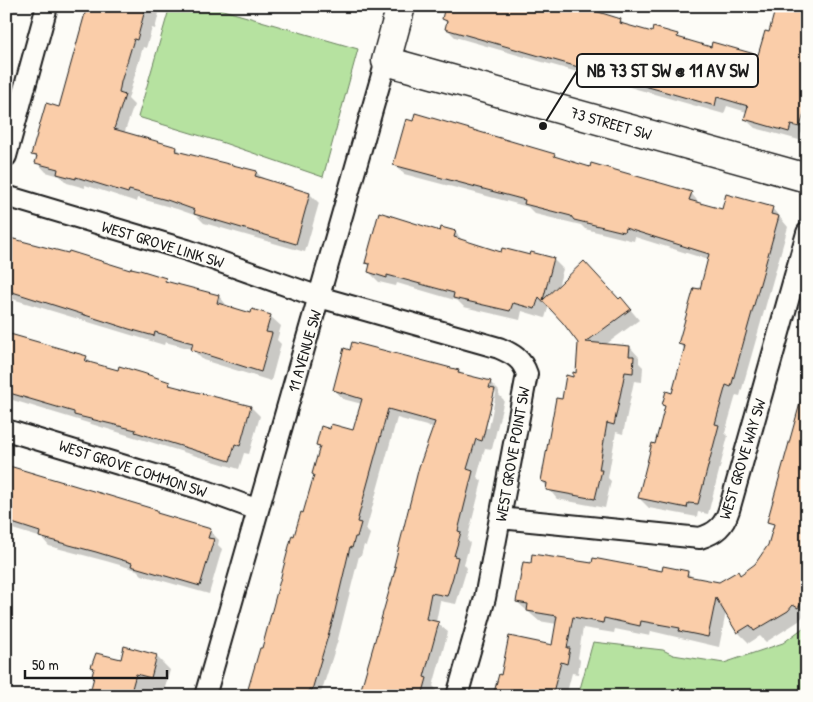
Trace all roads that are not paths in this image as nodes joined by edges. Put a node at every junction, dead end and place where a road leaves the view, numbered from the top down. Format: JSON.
{"nodes":[{"id":1,"x":47,"y":6,"type":"edge"},
{"id":2,"x":402,"y":6,"type":"edge"},
{"id":3,"x":386,"y":61,"type":"junction"},
{"id":4,"x":6,"y":156,"type":"edge"},
{"id":5,"x":807,"y":178,"type":"edge"},
{"id":6,"x":6,"y":196,"type":"edge"},
{"id":7,"x":807,"y":233,"type":"edge"},
{"id":8,"x":319,"y":297,"type":"junction"},
{"id":9,"x":6,"y":430,"type":"edge"},
{"id":10,"x":258,"y":510,"type":"junction"},
{"id":11,"x":500,"y":518,"type":"junction"},
{"id":12,"x":205,"y":696,"type":"edge"},
{"id":13,"x":457,"y":696,"type":"edge"}],
"edges":[{"from":1,"to":4,"type":"street"},
{"from":2,"to":3,"type":"street","name":"11 AVENUE SW"},
{"from":3,"to":5,"type":"street","name":"73 STREET SW"},
{"from":3,"to":8,"type":"street","name":"11 AVENUE SW"},
{"from":6,"to":8,"type":"street","name":"WEST GROVE LINK SW"},
{"from":7,"to":11,"type":"street","name":"WEST GROVE WAY SW"},
{"from":8,"to":10,"type":"street","name":"11 AVENUE SW"},
{"from":8,"to":11,"type":"street","name":"WEST GROVE POINT SW"},
{"from":9,"to":10,"type":"street","name":"WEST GROVE COMMON SW"},
{"from":10,"to":12,"type":"street","name":"11 AVENUE SW"},
{"from":11,"to":13,"type":"street","name":"WEST GROVE POINT SW"}]}
